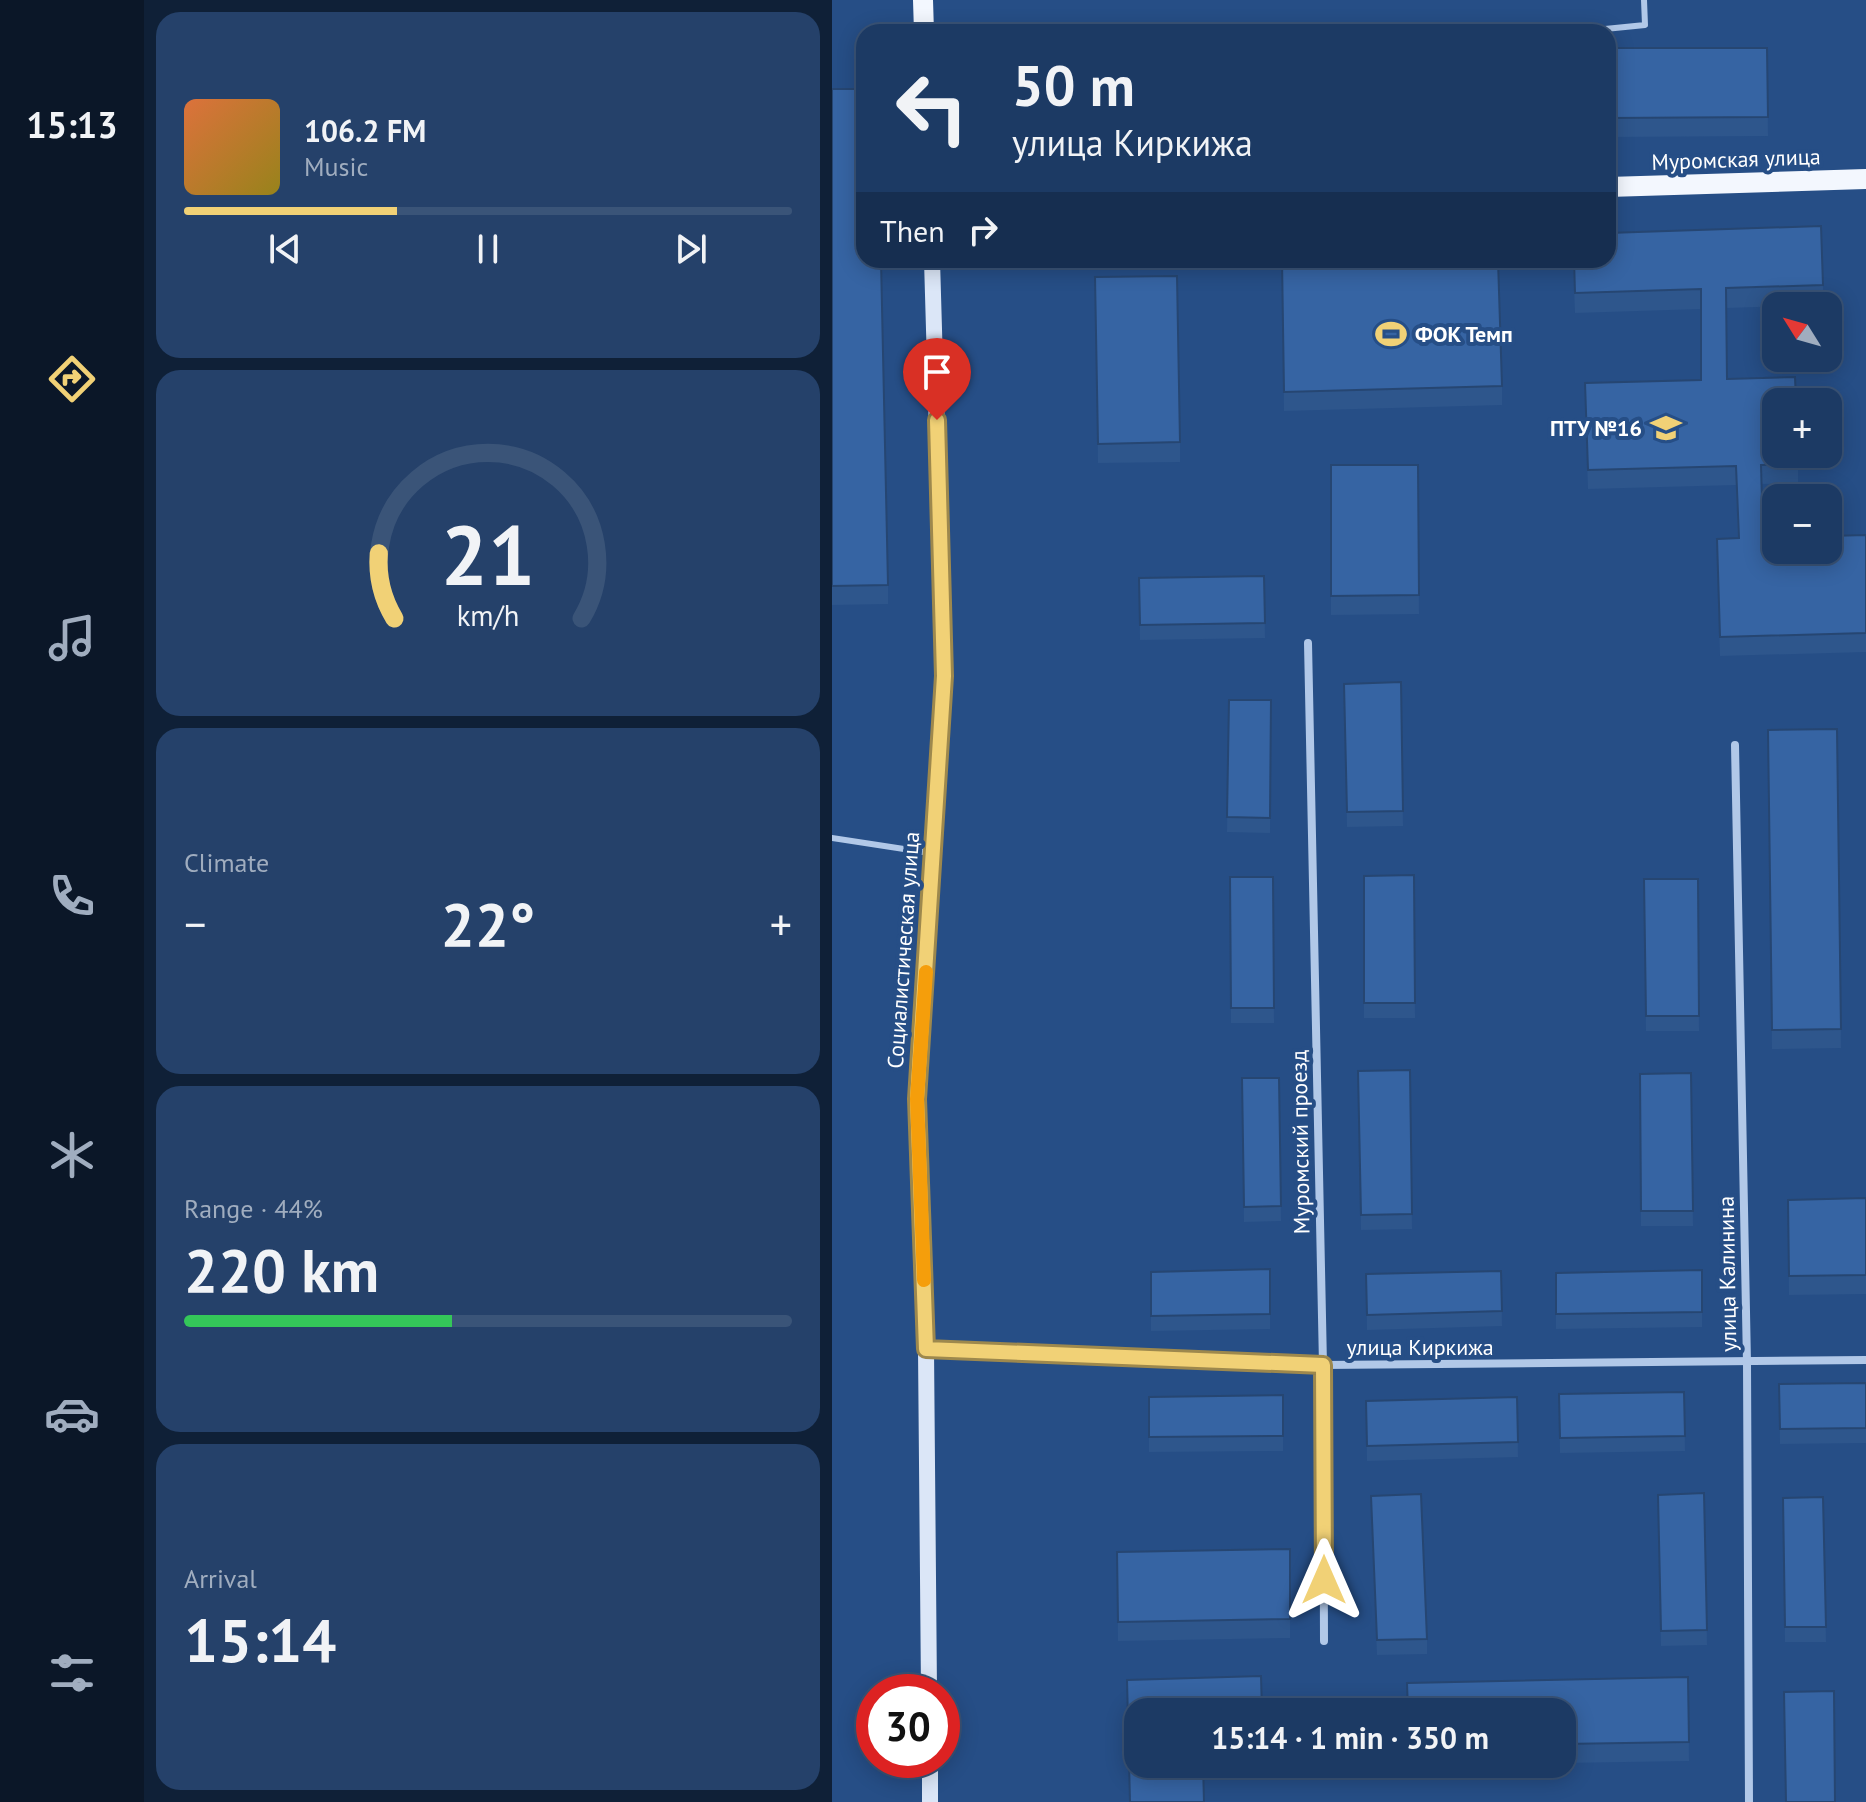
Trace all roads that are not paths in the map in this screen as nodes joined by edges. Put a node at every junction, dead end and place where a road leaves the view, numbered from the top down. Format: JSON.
{"nodes":[{"id":1,"x":923,"y":0,"type":"edge"},
{"id":2,"x":1644,"y":0,"type":"edge"},
{"id":3,"x":924,"y":24,"type":"edge"},
{"id":4,"x":1616,"y":28,"type":"edge"},
{"id":5,"x":1866,"y":179,"type":"edge"},
{"id":6,"x":1616,"y":187,"type":"edge"},
{"id":7,"x":932,"y":268,"type":"edge"},
{"id":8,"x":1308,"y":643,"type":"dead end"},
{"id":9,"x":1735,"y":745,"type":"dead end"},
{"id":10,"x":832,"y":838,"type":"edge"},
{"id":11,"x":934,"y":854,"type":"junction"},
{"id":12,"x":926,"y":1349,"type":"junction"},
{"id":13,"x":1866,"y":1360,"type":"edge"},
{"id":14,"x":1747,"y":1363,"type":"junction"},
{"id":15,"x":1323,"y":1365,"type":"junction"},
{"id":16,"x":1324,"y":1641,"type":"dead end"},
{"id":17,"x":929,"y":1674,"type":"edge"},
{"id":18,"x":930,"y":1778,"type":"edge"},
{"id":19,"x":930,"y":1802,"type":"edge"},
{"id":20,"x":1749,"y":1802,"type":"edge"}],
"edges":[{"from":1,"to":3,"type":"main road"},
{"from":2,"to":4,"type":"lane"},
{"from":5,"to":6,"type":"main road","name":"Муромская улица"},
{"from":7,"to":11,"type":"main road","name":"Социалистическая улица"},
{"from":8,"to":15,"type":"street","name":"Муромский проезд"},
{"from":9,"to":14,"type":"street","name":"улица Калинина"},
{"from":10,"to":11,"type":"lane"},
{"from":11,"to":12,"type":"main road","name":"Социалистическая улица"},
{"from":12,"to":15,"type":"street","name":"улица Киркижа"},
{"from":12,"to":17,"type":"main road","name":"Социалистическая улица"},
{"from":13,"to":14,"type":"street","name":"улица Киркижа"},
{"from":14,"to":15,"type":"street","name":"улица Киркижа"},
{"from":14,"to":20,"type":"street","name":"улица Калинина"},
{"from":15,"to":16,"type":"street","name":"Муромский проезд"},
{"from":18,"to":19,"type":"main road"}]}
